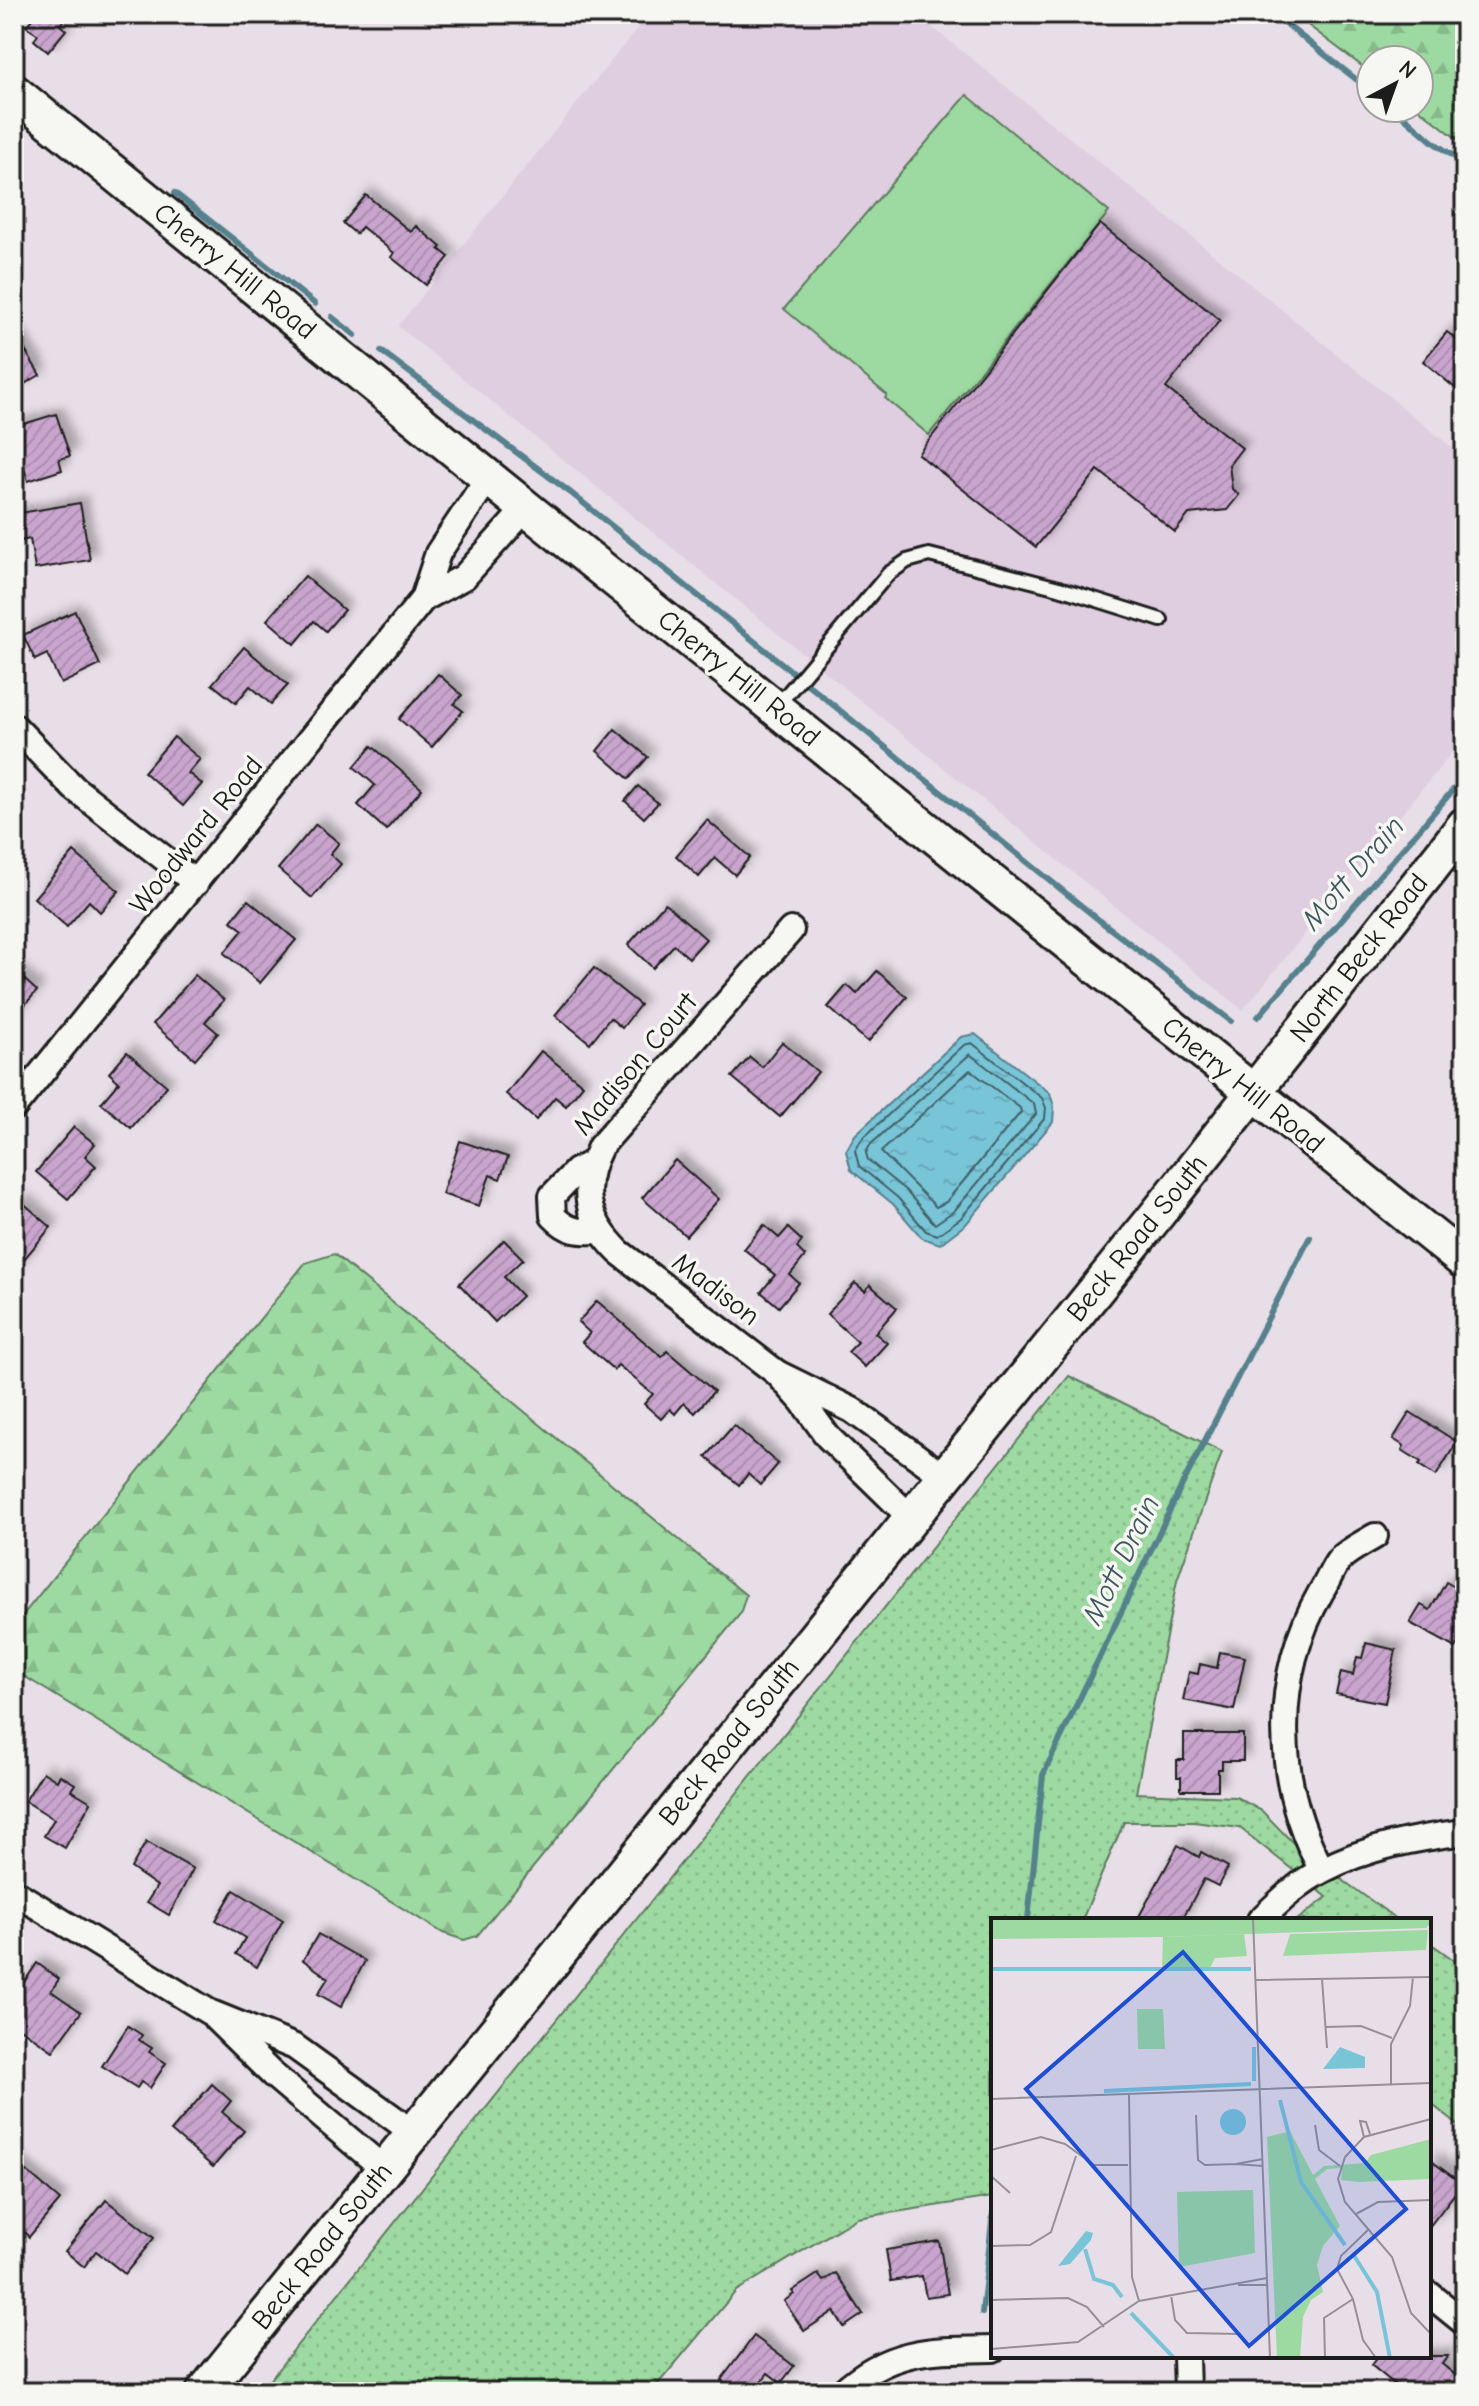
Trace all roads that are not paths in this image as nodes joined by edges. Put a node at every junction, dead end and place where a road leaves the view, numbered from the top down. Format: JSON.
{"nodes":[{"id":1,"x":14,"y":92,"type":"edge"},
{"id":2,"x":488,"y":478,"type":"junction"},
{"id":3,"x":526,"y":508,"type":"junction"},
{"id":4,"x":423,"y":599,"type":"junction"},
{"id":5,"x":1161,"y":620,"type":"dead end"},
{"id":6,"x":776,"y":708,"type":"junction"},
{"id":7,"x":14,"y":726,"type":"edge"},
{"id":8,"x":1465,"y":825,"type":"edge"},
{"id":9,"x":196,"y":883,"type":"junction"},
{"id":10,"x":791,"y":930,"type":"dead end"},
{"id":11,"x":1254,"y":1092,"type":"junction"},
{"id":12,"x":14,"y":1107,"type":"edge"},
{"id":13,"x":592,"y":1163,"type":"junction"},
{"id":14,"x":600,"y":1231,"type":"junction"},
{"id":15,"x":619,"y":1252,"type":"joint"},
{"id":16,"x":1465,"y":1262,"type":"edge"},
{"id":17,"x":777,"y":1373,"type":"junction"},
{"id":18,"x":944,"y":1476,"type":"junction"},
{"id":19,"x":910,"y":1517,"type":"junction"},
{"id":20,"x":1375,"y":1536,"type":"dead end"},
{"id":21,"x":1465,"y":1832,"type":"edge"},
{"id":22,"x":1322,"y":1870,"type":"junction"},
{"id":23,"x":14,"y":1892,"type":"edge"},
{"id":24,"x":1262,"y":1918,"type":"edge"},
{"id":25,"x":209,"y":2012,"type":"junction"},
{"id":26,"x":414,"y":2133,"type":"junction"},
{"id":27,"x":384,"y":2169,"type":"junction"},
{"id":28,"x":1431,"y":2296,"type":"edge"},
{"id":29,"x":1465,"y":2323,"type":"edge"},
{"id":30,"x":991,"y":2349,"type":"edge"},
{"id":31,"x":1186,"y":2358,"type":"edge"},
{"id":32,"x":204,"y":2392,"type":"edge"},
{"id":33,"x":842,"y":2392,"type":"edge"},
{"id":34,"x":1187,"y":2392,"type":"edge"}],
"edges":[{"from":1,"to":2,"type":"main road","name":"Cherry Hill Road"},
{"from":2,"to":3,"type":"main road","name":"Cherry Hill Road"},
{"from":2,"to":4,"type":"street","name":"Woodward Road"},
{"from":3,"to":4,"type":"street","name":"Woodward Road"},
{"from":3,"to":6,"type":"main road","name":"Cherry Hill Road"},
{"from":4,"to":9,"type":"street","name":"Woodward Road"},
{"from":5,"to":6,"type":"lane"},
{"from":6,"to":11,"type":"main road","name":"Cherry Hill Road"},
{"from":7,"to":9,"type":"street"},
{"from":8,"to":11,"type":"main road","name":"North Beck Road"},
{"from":9,"to":12,"type":"street","name":"Woodward Road"},
{"from":10,"to":13,"type":"street","name":"Madison Court"},
{"from":11,"to":16,"type":"main road","name":"Cherry Hill Road"},
{"from":11,"to":18,"type":"main road","name":"Beck Road South"},
{"from":13,"to":14,"type":"street","name":"Madison Court"},
{"from":13,"to":14,"type":"street"},
{"from":14,"to":15,"type":"street","name":"Madison Court"},
{"from":15,"to":17,"type":"street","name":"Madison"},
{"from":17,"to":18,"type":"street","name":"Madison"},
{"from":17,"to":19,"type":"street","name":"Madison"},
{"from":18,"to":19,"type":"main road","name":"Beck Road South"},
{"from":19,"to":26,"type":"main road","name":"Beck Road South"},
{"from":20,"to":22,"type":"street"},
{"from":21,"to":22,"type":"street"},
{"from":22,"to":24,"type":"street"},
{"from":23,"to":25,"type":"street"},
{"from":25,"to":26,"type":"street"},
{"from":25,"to":27,"type":"street"},
{"from":26,"to":27,"type":"main road","name":"Beck Road South"},
{"from":27,"to":32,"type":"main road","name":"Beck Road South"},
{"from":28,"to":29,"type":"street"},
{"from":30,"to":33,"type":"street"},
{"from":31,"to":34,"type":"street"}]}
